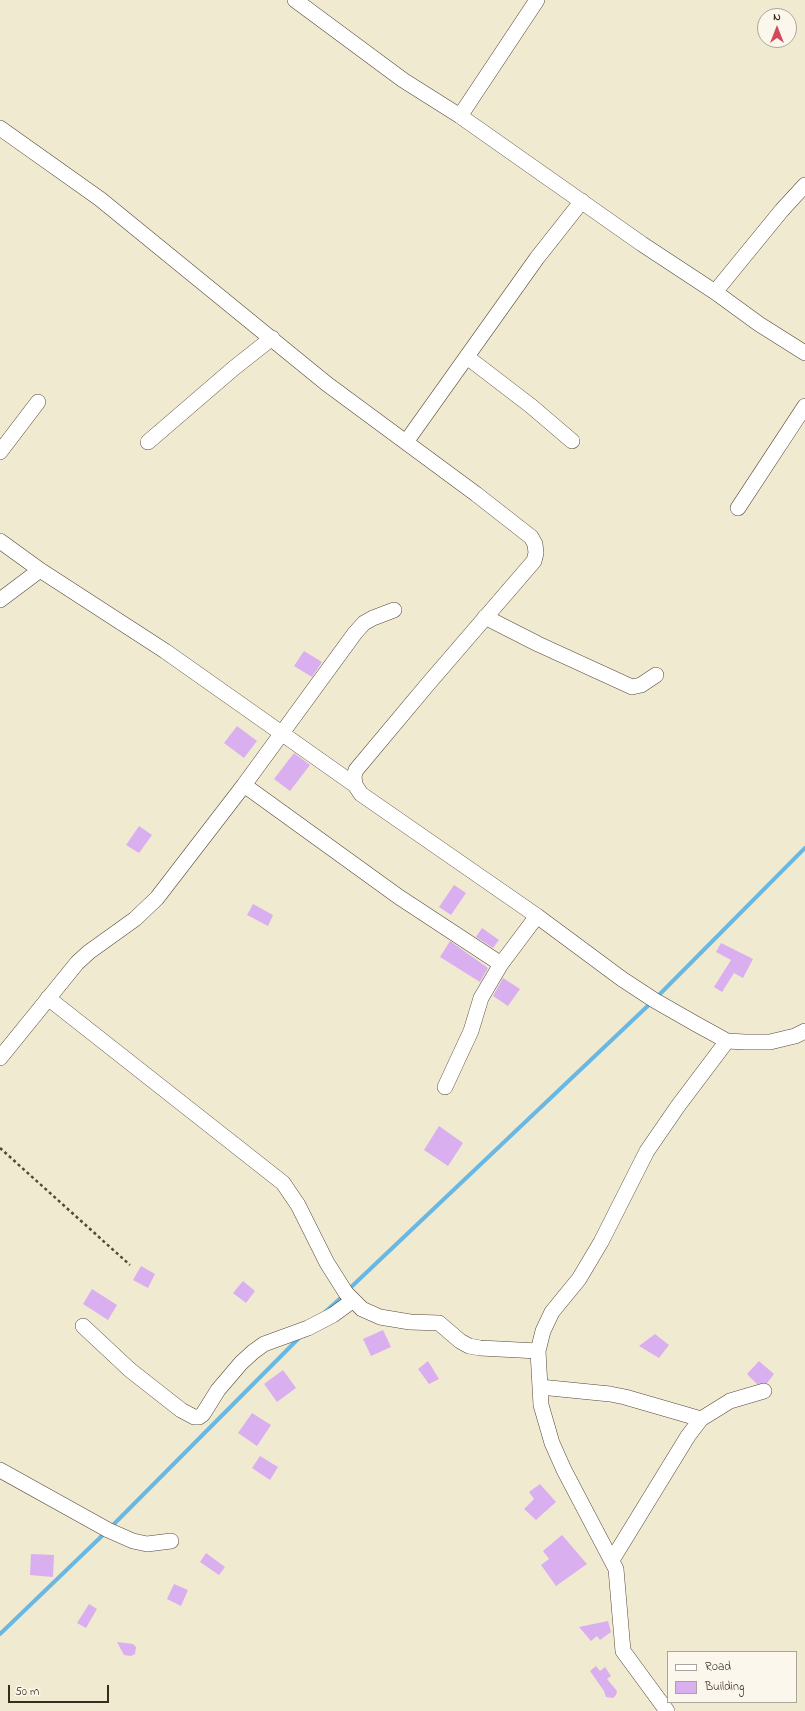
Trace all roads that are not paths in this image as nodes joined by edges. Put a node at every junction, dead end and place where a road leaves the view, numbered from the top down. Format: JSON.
{"nodes":[{"id":1,"x":296,"y":0,"type":"edge"},
{"id":2,"x":537,"y":0,"type":"edge"},
{"id":3,"x":460,"y":116,"type":"junction"},
{"id":4,"x":0,"y":128,"type":"edge"},
{"id":5,"x":805,"y":186,"type":"edge"},
{"id":6,"x":582,"y":201,"type":"junction"},
{"id":7,"x":715,"y":292,"type":"junction"},
{"id":8,"x":272,"y":338,"type":"junction"},
{"id":9,"x":805,"y":353,"type":"edge"},
{"id":10,"x":467,"y":357,"type":"junction"},
{"id":11,"x":38,"y":402,"type":"dead end"},
{"id":12,"x":805,"y":406,"type":"edge"},
{"id":13,"x":572,"y":441,"type":"dead end"},
{"id":14,"x":148,"y":442,"type":"dead end"},
{"id":15,"x":406,"y":442,"type":"junction"},
{"id":16,"x":0,"y":452,"type":"edge"},
{"id":17,"x":738,"y":508,"type":"dead end"},
{"id":18,"x":0,"y":541,"type":"edge"},
{"id":19,"x":40,"y":570,"type":"junction"},
{"id":20,"x":0,"y":600,"type":"edge"},
{"id":21,"x":394,"y":610,"type":"dead end"},
{"id":22,"x":485,"y":618,"type":"junction"},
{"id":23,"x":656,"y":675,"type":"dead end"},
{"id":24,"x":281,"y":733,"type":"junction"},
{"id":25,"x":355,"y":784,"type":"junction"},
{"id":26,"x":244,"y":785,"type":"junction"},
{"id":27,"x":537,"y":916,"type":"junction"},
{"id":28,"x":501,"y":964,"type":"junction"},
{"id":29,"x":48,"y":998,"type":"junction"},
{"id":30,"x":805,"y":1031,"type":"edge"},
{"id":31,"x":728,"y":1041,"type":"junction"},
{"id":32,"x":3,"y":1048,"type":"edge"},
{"id":33,"x":445,"y":1087,"type":"dead end"},
{"id":34,"x":352,"y":1301,"type":"junction"},
{"id":35,"x":83,"y":1326,"type":"dead end"},
{"id":36,"x":538,"y":1351,"type":"junction"},
{"id":37,"x":540,"y":1386,"type":"junction"},
{"id":38,"x":764,"y":1391,"type":"dead end"},
{"id":39,"x":701,"y":1419,"type":"junction"},
{"id":40,"x":0,"y":1470,"type":"edge"},
{"id":41,"x":171,"y":1541,"type":"dead end"},
{"id":42,"x":612,"y":1560,"type":"junction"},
{"id":43,"x":667,"y":1711,"type":"edge"}],
"edges":[{"from":1,"to":3,"type":"street"},
{"from":2,"to":3,"type":"street"},
{"from":3,"to":6,"type":"street"},
{"from":4,"to":8,"type":"street"},
{"from":5,"to":7,"type":"street"},
{"from":6,"to":7,"type":"street"},
{"from":6,"to":10,"type":"street"},
{"from":7,"to":9,"type":"street"},
{"from":8,"to":14,"type":"street"},
{"from":8,"to":15,"type":"street"},
{"from":10,"to":13,"type":"street"},
{"from":10,"to":15,"type":"street"},
{"from":11,"to":16,"type":"street"},
{"from":12,"to":17,"type":"street"},
{"from":15,"to":22,"type":"street"},
{"from":18,"to":19,"type":"street"},
{"from":19,"to":20,"type":"street"},
{"from":19,"to":24,"type":"street"},
{"from":21,"to":24,"type":"street"},
{"from":22,"to":23,"type":"street"},
{"from":22,"to":25,"type":"street"},
{"from":24,"to":25,"type":"street"},
{"from":24,"to":26,"type":"street"},
{"from":25,"to":27,"type":"street"},
{"from":26,"to":28,"type":"street"},
{"from":26,"to":29,"type":"street"},
{"from":27,"to":28,"type":"street"},
{"from":27,"to":31,"type":"street"},
{"from":28,"to":33,"type":"street"},
{"from":29,"to":32,"type":"street"},
{"from":29,"to":34,"type":"street"},
{"from":30,"to":31,"type":"street"},
{"from":31,"to":36,"type":"street"},
{"from":34,"to":35,"type":"street"},
{"from":34,"to":36,"type":"street"},
{"from":36,"to":37,"type":"street"},
{"from":37,"to":39,"type":"street"},
{"from":37,"to":42,"type":"street"},
{"from":38,"to":39,"type":"street"},
{"from":39,"to":42,"type":"street"},
{"from":40,"to":41,"type":"street"},
{"from":42,"to":43,"type":"street"}]}
